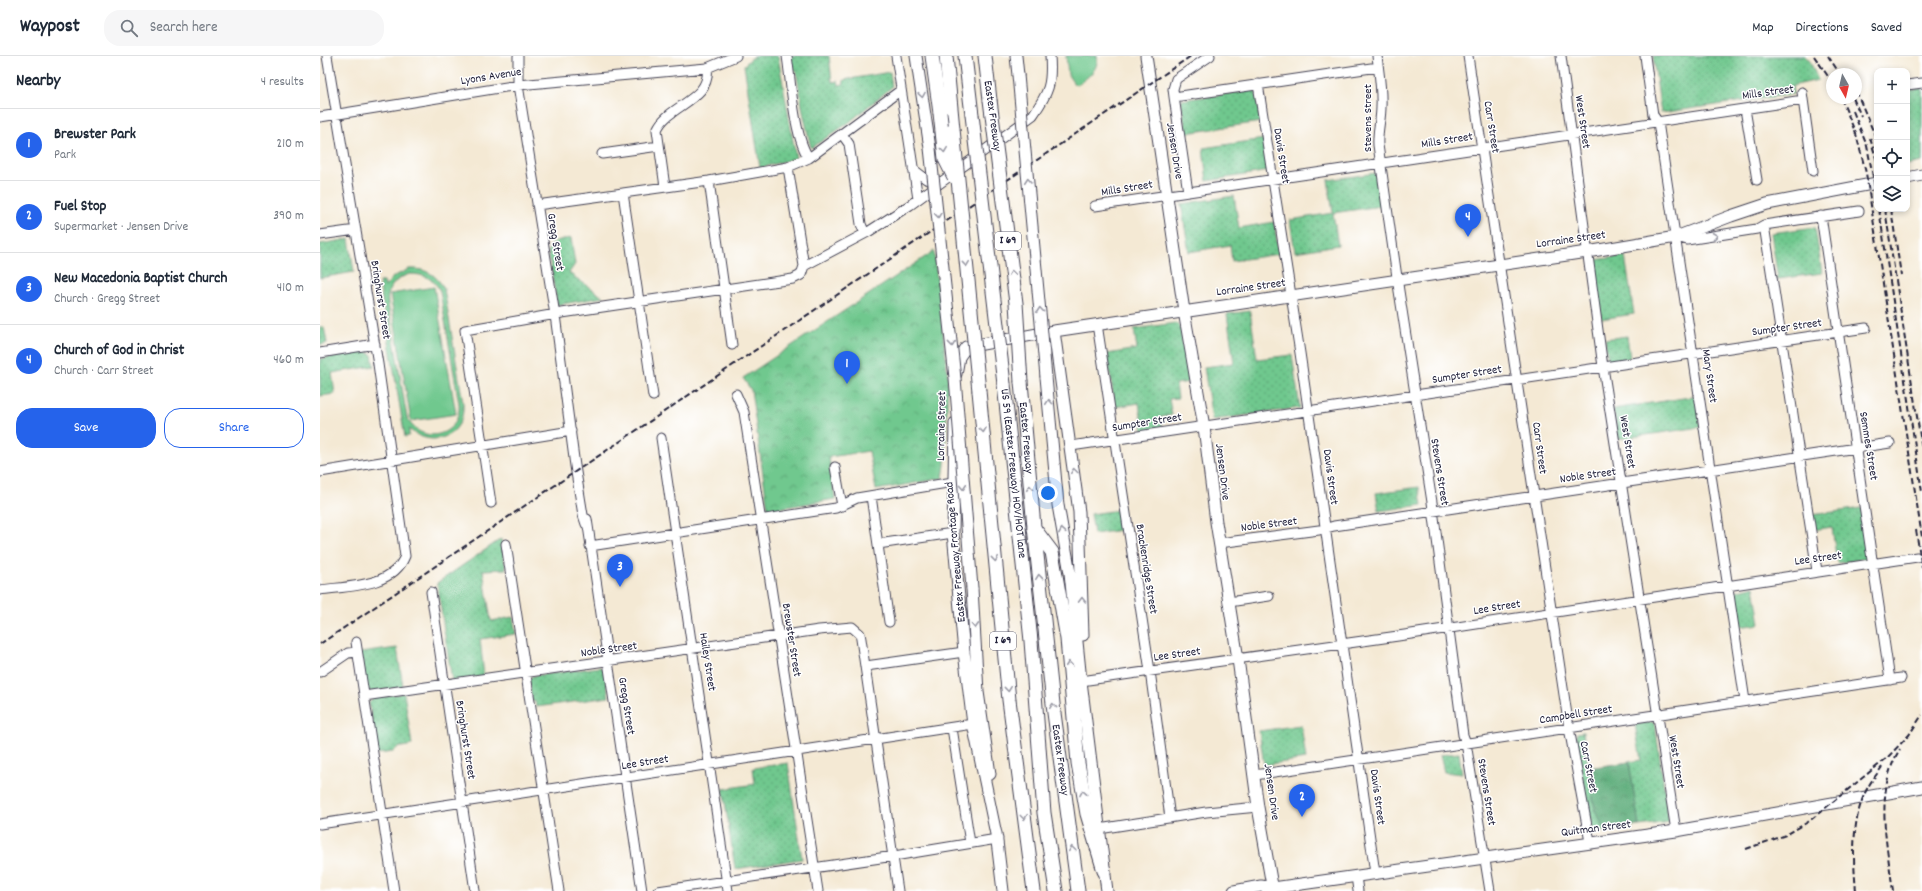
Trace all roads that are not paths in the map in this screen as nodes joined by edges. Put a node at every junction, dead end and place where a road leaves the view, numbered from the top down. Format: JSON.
{"nodes":[{"id":1,"x":518,"y":56,"type":"edge"},
{"id":2,"x":736,"y":56,"type":"edge"},
{"id":3,"x":787,"y":56,"type":"edge"},
{"id":4,"x":896,"y":56,"type":"edge"},
{"id":5,"x":916,"y":56,"type":"edge"},
{"id":6,"x":932,"y":56,"type":"edge"},
{"id":7,"x":946,"y":56,"type":"edge"},
{"id":8,"x":965,"y":56,"type":"edge"},
{"id":9,"x":984,"y":56,"type":"edge"},
{"id":10,"x":1016,"y":56,"type":"edge"},
{"id":11,"x":1050,"y":56,"type":"edge"},
{"id":12,"x":1146,"y":56,"type":"edge"},
{"id":13,"x":1210,"y":56,"type":"edge"},
{"id":14,"x":1377,"y":56,"type":"edge"},
{"id":15,"x":1468,"y":56,"type":"edge"},
{"id":16,"x":1561,"y":56,"type":"edge"},
{"id":17,"x":1645,"y":56,"type":"edge"},
{"id":18,"x":325,"y":61,"type":"edge"},
{"id":19,"x":1378,"y":67,"type":"junction"},
{"id":20,"x":707,"y":68,"type":"junction"},
{"id":21,"x":1922,"y":83,"type":"edge"},
{"id":22,"x":518,"y":84,"type":"junction"},
{"id":23,"x":1258,"y":84,"type":"junction"},
{"id":24,"x":1910,"y":85,"type":"edge"},
{"id":25,"x":901,"y":90,"type":"junction"},
{"id":26,"x":1174,"y":97,"type":"junction"},
{"id":27,"x":1746,"y":109,"type":"junction"},
{"id":28,"x":338,"y":114,"type":"junction"},
{"id":29,"x":320,"y":117,"type":"edge"},
{"id":30,"x":1658,"y":122,"type":"junction"},
{"id":31,"x":842,"y":134,"type":"junction"},
{"id":32,"x":1571,"y":135,"type":"junction"},
{"id":33,"x":659,"y":146,"type":"junction"},
{"id":34,"x":1483,"y":148,"type":"junction"},
{"id":35,"x":602,"y":154,"type":"dead end"},
{"id":36,"x":809,"y":158,"type":"junction"},
{"id":37,"x":1381,"y":163,"type":"junction"},
{"id":38,"x":788,"y":168,"type":"junction"},
{"id":39,"x":913,"y":169,"type":"junction"},
{"id":40,"x":1813,"y":170,"type":"dead end"},
{"id":41,"x":1922,"y":175,"type":"edge"},
{"id":42,"x":1910,"y":177,"type":"edge"},
{"id":43,"x":1272,"y":179,"type":"junction"},
{"id":44,"x":1757,"y":180,"type":"dead end"},
{"id":45,"x":709,"y":181,"type":"junction"},
{"id":46,"x":941,"y":182,"type":"junction"},
{"id":47,"x":957,"y":183,"type":"junction"},
{"id":48,"x":1874,"y":184,"type":"edge"},
{"id":49,"x":665,"y":187,"type":"junction"},
{"id":50,"x":1188,"y":192,"type":"junction"},
{"id":51,"x":623,"y":193,"type":"junction"},
{"id":52,"x":1168,"y":195,"type":"junction"},
{"id":53,"x":918,"y":199,"type":"junction"},
{"id":54,"x":537,"y":205,"type":"junction"},
{"id":55,"x":1095,"y":206,"type":"dead end"},
{"id":56,"x":1859,"y":211,"type":"dead end"},
{"id":57,"x":1821,"y":216,"type":"junction"},
{"id":58,"x":1764,"y":225,"type":"junction"},
{"id":59,"x":356,"y":230,"type":"junction"},
{"id":60,"x":868,"y":232,"type":"junction"},
{"id":61,"x":320,"y":236,"type":"edge"},
{"id":62,"x":1676,"y":237,"type":"junction"},
{"id":63,"x":1587,"y":252,"type":"junction"},
{"id":64,"x":1500,"y":264,"type":"junction"},
{"id":65,"x":804,"y":266,"type":"junction"},
{"id":66,"x":1397,"y":280,"type":"junction"},
{"id":67,"x":725,"y":289,"type":"junction"},
{"id":68,"x":1291,"y":295,"type":"junction"},
{"id":69,"x":640,"y":302,"type":"junction"},
{"id":70,"x":1184,"y":311,"type":"junction"},
{"id":71,"x":555,"y":315,"type":"junction"},
{"id":72,"x":1097,"y":324,"type":"junction"},
{"id":73,"x":1866,"y":328,"type":"dead end"},
{"id":74,"x":1054,"y":331,"type":"junction"},
{"id":75,"x":1839,"y":332,"type":"junction"},
{"id":76,"x":1782,"y":341,"type":"junction"},
{"id":77,"x":375,"y":344,"type":"junction"},
{"id":78,"x":732,"y":345,"type":"dead end"},
{"id":79,"x":320,"y":353,"type":"edge"},
{"id":80,"x":1694,"y":353,"type":"junction"},
{"id":81,"x":1603,"y":367,"type":"junction"},
{"id":82,"x":1517,"y":380,"type":"junction"},
{"id":83,"x":736,"y":394,"type":"dead end"},
{"id":84,"x":1415,"y":395,"type":"junction"},
{"id":85,"x":654,"y":396,"type":"dead end"},
{"id":86,"x":1308,"y":412,"type":"junction"},
{"id":87,"x":1204,"y":427,"type":"junction"},
{"id":88,"x":571,"y":431,"type":"junction"},
{"id":89,"x":661,"y":438,"type":"dead end"},
{"id":90,"x":1115,"y":440,"type":"junction"},
{"id":91,"x":1890,"y":443,"type":"dead end"},
{"id":92,"x":482,"y":445,"type":"junction"},
{"id":93,"x":1072,"y":446,"type":"junction"},
{"id":94,"x":1856,"y":448,"type":"junction"},
{"id":95,"x":1800,"y":456,"type":"junction"},
{"id":96,"x":392,"y":460,"type":"junction"},
{"id":97,"x":836,"y":467,"type":"dead end"},
{"id":98,"x":1711,"y":470,"type":"junction"},
{"id":99,"x":320,"y":472,"type":"edge"},
{"id":100,"x":953,"y":482,"type":"junction"},
{"id":101,"x":1621,"y":483,"type":"junction"},
{"id":102,"x":871,"y":496,"type":"junction"},
{"id":103,"x":1534,"y":496,"type":"junction"},
{"id":104,"x":491,"y":503,"type":"dead end"},
{"id":105,"x":842,"y":506,"type":"junction"},
{"id":106,"x":1433,"y":511,"type":"junction"},
{"id":107,"x":760,"y":520,"type":"junction"},
{"id":108,"x":1034,"y":527,"type":"junction"},
{"id":109,"x":1325,"y":527,"type":"junction"},
{"id":110,"x":675,"y":533,"type":"junction"},
{"id":111,"x":953,"y":533,"type":"junction"},
{"id":112,"x":1219,"y":543,"type":"junction"},
{"id":113,"x":506,"y":544,"type":"dead end"},
{"id":114,"x":878,"y":544,"type":"junction"},
{"id":115,"x":590,"y":546,"type":"junction"},
{"id":116,"x":1917,"y":557,"type":"dead end"},
{"id":117,"x":1874,"y":563,"type":"junction"},
{"id":118,"x":1817,"y":572,"type":"junction"},
{"id":119,"x":1728,"y":585,"type":"junction"},
{"id":120,"x":320,"y":590,"type":"edge"},
{"id":121,"x":431,"y":592,"type":"dead end"},
{"id":122,"x":1269,"y":596,"type":"dead end"},
{"id":123,"x":1639,"y":598,"type":"junction"},
{"id":124,"x":1229,"y":602,"type":"junction"},
{"id":125,"x":1552,"y":612,"type":"junction"},
{"id":126,"x":889,"y":622,"type":"dead end"},
{"id":127,"x":1448,"y":628,"type":"junction"},
{"id":128,"x":778,"y":637,"type":"junction"},
{"id":129,"x":1343,"y":644,"type":"junction"},
{"id":130,"x":693,"y":650,"type":"junction"},
{"id":131,"x":964,"y":652,"type":"junction"},
{"id":132,"x":1238,"y":659,"type":"junction"},
{"id":133,"x":607,"y":662,"type":"junction"},
{"id":134,"x":866,"y":666,"type":"junction"},
{"id":135,"x":1150,"y":671,"type":"junction"},
{"id":136,"x":320,"y":672,"type":"edge"},
{"id":137,"x":525,"y":674,"type":"junction"},
{"id":138,"x":1901,"y":678,"type":"dead end"},
{"id":139,"x":1890,"y":680,"type":"junction"},
{"id":140,"x":1081,"y":681,"type":"junction"},
{"id":141,"x":445,"y":685,"type":"junction"},
{"id":142,"x":364,"y":696,"type":"junction"},
{"id":143,"x":1745,"y":701,"type":"junction"},
{"id":144,"x":1657,"y":715,"type":"junction"},
{"id":145,"x":973,"y":724,"type":"junction"},
{"id":146,"x":952,"y":728,"type":"junction"},
{"id":147,"x":1569,"y":728,"type":"junction"},
{"id":148,"x":877,"y":739,"type":"junction"},
{"id":149,"x":1466,"y":743,"type":"junction"},
{"id":150,"x":796,"y":751,"type":"junction"},
{"id":151,"x":1360,"y":759,"type":"junction"},
{"id":152,"x":710,"y":765,"type":"junction"},
{"id":153,"x":1255,"y":775,"type":"junction"},
{"id":154,"x":626,"y":778,"type":"junction"},
{"id":155,"x":1922,"y":787,"type":"edge"},
{"id":156,"x":543,"y":790,"type":"junction"},
{"id":157,"x":462,"y":803,"type":"junction"},
{"id":158,"x":1258,"y":807,"type":"junction"},
{"id":159,"x":382,"y":814,"type":"junction"},
{"id":160,"x":1170,"y":818,"type":"junction"},
{"id":161,"x":320,"y":824,"type":"edge"},
{"id":162,"x":1100,"y":829,"type":"junction"},
{"id":163,"x":1676,"y":831,"type":"junction"},
{"id":164,"x":997,"y":838,"type":"junction"},
{"id":165,"x":1590,"y":842,"type":"junction"},
{"id":166,"x":970,"y":843,"type":"junction"},
{"id":167,"x":894,"y":856,"type":"junction"},
{"id":168,"x":1484,"y":857,"type":"junction"},
{"id":169,"x":814,"y":868,"type":"junction"},
{"id":170,"x":1000,"y":871,"type":"junction"},
{"id":171,"x":1104,"y":871,"type":"junction"},
{"id":172,"x":1375,"y":873,"type":"junction"},
{"id":173,"x":1356,"y":876,"type":"junction"},
{"id":174,"x":727,"y":880,"type":"junction"},
{"id":175,"x":1078,"y":889,"type":"edge"},
{"id":176,"x":1271,"y":890,"type":"edge"},
{"id":177,"x":394,"y":891,"type":"edge"},
{"id":178,"x":475,"y":891,"type":"edge"},
{"id":179,"x":559,"y":891,"type":"edge"},
{"id":180,"x":642,"y":891,"type":"edge"},
{"id":181,"x":658,"y":891,"type":"edge"},
{"id":182,"x":728,"y":891,"type":"edge"},
{"id":183,"x":818,"y":891,"type":"edge"},
{"id":184,"x":898,"y":891,"type":"edge"},
{"id":185,"x":1003,"y":891,"type":"edge"},
{"id":186,"x":1009,"y":891,"type":"edge"},
{"id":187,"x":1034,"y":891,"type":"edge"},
{"id":188,"x":1056,"y":891,"type":"edge"},
{"id":189,"x":1107,"y":891,"type":"edge"},
{"id":190,"x":1234,"y":891,"type":"edge"},
{"id":191,"x":1358,"y":891,"type":"edge"},
{"id":192,"x":1490,"y":891,"type":"edge"}],
"edges":[{"from":1,"to":22,"type":"street","name":"Gregg Street"},
{"from":2,"to":20,"type":"street","name":"Lyons Avenue"},
{"from":3,"to":36,"type":"street"},
{"from":4,"to":25,"type":"street"},
{"from":5,"to":164,"type":"main road","name":"Eastex Freeway Frontage Road","one_way":true,"bridge":true},
{"from":6,"to":47,"type":"highway","one_way":true,"bridge":true},
{"from":7,"to":47,"type":"highway","number":"I 69","bridge":true},
{"from":8,"to":188,"type":"highway","name":"US 59 (Eastex Freeway) HOV/HOT lane","bridge":true},
{"from":108,"to":9,"type":"highway","name":"Eastex Freeway","number":"I 69","one_way":true,"bridge":true},
{"from":140,"to":10,"type":"main road","one_way":true,"bridge":true},
{"from":11,"to":46,"type":"street"},
{"from":12,"to":52,"type":"main road","name":"Jensen Drive"},
{"from":13,"to":26,"type":"street"},
{"from":14,"to":19,"type":"street","name":"Stevens Street"},
{"from":15,"to":34,"type":"street","name":"Carr Street"},
{"from":16,"to":32,"type":"street","name":"West Street"},
{"from":17,"to":30,"type":"street","name":"Mary Street"},
{"from":18,"to":28,"type":"street","name":"Bringhurst Street"},
{"from":19,"to":23,"type":"street"},
{"from":19,"to":37,"type":"street","name":"Stevens Street"},
{"from":20,"to":22,"type":"street","name":"Lyons Avenue"},
{"from":20,"to":33,"type":"street"},
{"from":21,"to":24,"type":"street"},
{"from":22,"to":28,"type":"street","name":"Lyons Avenue"},
{"from":22,"to":54,"type":"street","name":"Gregg Street"},
{"from":23,"to":26,"type":"street"},
{"from":23,"to":43,"type":"street","name":"Davis Street"},
{"from":25,"to":31,"type":"street"},
{"from":25,"to":39,"type":"street"},
{"from":26,"to":50,"type":"street"},
{"from":27,"to":30,"type":"street","name":"Mills Street"},
{"from":27,"to":40,"type":"street","name":"Mills Street"},
{"from":27,"to":44,"type":"street"},
{"from":28,"to":29,"type":"street","name":"Lyons Avenue"},
{"from":28,"to":59,"type":"street","name":"Bringhurst Street"},
{"from":30,"to":32,"type":"street","name":"Mills Street"},
{"from":30,"to":62,"type":"street","name":"Mary Street"},
{"from":31,"to":36,"type":"street"},
{"from":31,"to":60,"type":"street"},
{"from":32,"to":34,"type":"street","name":"Mills Street"},
{"from":32,"to":63,"type":"street","name":"West Street"},
{"from":33,"to":35,"type":"street"},
{"from":33,"to":49,"type":"street"},
{"from":34,"to":37,"type":"street","name":"Mills Street"},
{"from":34,"to":64,"type":"street","name":"Carr Street"},
{"from":36,"to":38,"type":"street"},
{"from":37,"to":43,"type":"street","name":"Mills Street"},
{"from":37,"to":66,"type":"street","name":"Stevens Street"},
{"from":38,"to":45,"type":"street"},
{"from":38,"to":65,"type":"street"},
{"from":39,"to":46,"type":"street"},
{"from":39,"to":53,"type":"street"},
{"from":41,"to":42,"type":"main road"},
{"from":43,"to":50,"type":"street","name":"Mills Street"},
{"from":43,"to":68,"type":"street","name":"Davis Street"},
{"from":45,"to":49,"type":"street"},
{"from":45,"to":67,"type":"street"},
{"from":46,"to":53,"type":"street"},
{"from":47,"to":187,"type":"highway","number":"I 69","one_way":true,"bridge":true},
{"from":48,"to":62,"type":"main road","name":"Lorraine Street"},
{"from":49,"to":51,"type":"street"},
{"from":50,"to":52,"type":"street","name":"Mills Street"},
{"from":51,"to":54,"type":"street"},
{"from":51,"to":69,"type":"street"},
{"from":52,"to":55,"type":"street","name":"Mills Street"},
{"from":52,"to":70,"type":"main road","name":"Jensen Drive"},
{"from":53,"to":60,"type":"street"},
{"from":54,"to":71,"type":"street","name":"Gregg Street"},
{"from":56,"to":57,"type":"street","name":"Lorraine Street"},
{"from":57,"to":58,"type":"street","name":"Lorraine Street"},
{"from":57,"to":75,"type":"street","name":"Semmes Street"},
{"from":62,"to":58,"type":"street","name":"Lorraine Street","one_way":true},
{"from":58,"to":76,"type":"street"},
{"from":59,"to":61,"type":"street"},
{"from":59,"to":77,"type":"street","name":"Bringhurst Street"},
{"from":60,"to":65,"type":"street"},
{"from":62,"to":63,"type":"main road","name":"Lorraine Street"},
{"from":62,"to":80,"type":"street","name":"Mary Street"},
{"from":63,"to":64,"type":"main road","name":"Lorraine Street"},
{"from":63,"to":81,"type":"street","name":"West Street"},
{"from":64,"to":66,"type":"main road","name":"Lorraine Street"},
{"from":64,"to":82,"type":"street","name":"Carr Street"},
{"from":65,"to":67,"type":"street"},
{"from":66,"to":68,"type":"main road","name":"Lorraine Street"},
{"from":66,"to":84,"type":"street","name":"Stevens Street"},
{"from":67,"to":69,"type":"street"},
{"from":67,"to":78,"type":"street"},
{"from":68,"to":70,"type":"main road","name":"Lorraine Street"},
{"from":68,"to":86,"type":"street","name":"Davis Street"},
{"from":69,"to":71,"type":"street"},
{"from":69,"to":85,"type":"street"},
{"from":70,"to":72,"type":"main road","name":"Lorraine Street"},
{"from":70,"to":87,"type":"main road","name":"Jensen Drive"},
{"from":71,"to":88,"type":"street","name":"Gregg Street"},
{"from":71,"to":92,"type":"street"},
{"from":72,"to":74,"type":"main road","name":"Lorraine Street"},
{"from":72,"to":90,"type":"street","name":"Brackenridge Street"},
{"from":73,"to":75,"type":"street","name":"Sumpter Street"},
{"from":74,"to":93,"type":"main road"},
{"from":74,"to":100,"type":"main road","name":"Lorraine Street"},
{"from":75,"to":76,"type":"street","name":"Sumpter Street"},
{"from":75,"to":94,"type":"street","name":"Semmes Street"},
{"from":76,"to":80,"type":"street","name":"Sumpter Street"},
{"from":76,"to":95,"type":"street"},
{"from":77,"to":79,"type":"street"},
{"from":77,"to":96,"type":"street","name":"Bringhurst Street"},
{"from":80,"to":81,"type":"street","name":"Sumpter Street"},
{"from":80,"to":98,"type":"street","name":"Mary Street"},
{"from":81,"to":82,"type":"street","name":"Sumpter Street"},
{"from":81,"to":101,"type":"street","name":"West Street"},
{"from":82,"to":84,"type":"street","name":"Sumpter Street"},
{"from":82,"to":103,"type":"street","name":"Carr Street"},
{"from":83,"to":107,"type":"street","name":"Brewster Street"},
{"from":84,"to":86,"type":"street","name":"Sumpter Street"},
{"from":84,"to":106,"type":"street","name":"Stevens Street"},
{"from":86,"to":87,"type":"street","name":"Sumpter Street"},
{"from":86,"to":109,"type":"street","name":"Davis Street"},
{"from":87,"to":90,"type":"street","name":"Sumpter Street"},
{"from":87,"to":112,"type":"main road","name":"Jensen Drive"},
{"from":88,"to":92,"type":"street"},
{"from":88,"to":115,"type":"street","name":"Gregg Street"},
{"from":89,"to":110,"type":"street","name":"Hailey Street"},
{"from":90,"to":93,"type":"street","name":"Sumpter Street"},
{"from":90,"to":135,"type":"street","name":"Brackenridge Street"},
{"from":91,"to":94,"type":"street","name":"Noble Street"},
{"from":92,"to":96,"type":"street"},
{"from":92,"to":104,"type":"street"},
{"from":140,"to":93,"type":"main road","one_way":true},
{"from":94,"to":95,"type":"street","name":"Noble Street"},
{"from":94,"to":117,"type":"street","name":"Semmes Street"},
{"from":95,"to":98,"type":"street","name":"Noble Street"},
{"from":95,"to":118,"type":"street"},
{"from":96,"to":99,"type":"street"},
{"from":96,"to":120,"type":"street","name":"Bringhurst Street"},
{"from":97,"to":105,"type":"street"},
{"from":98,"to":101,"type":"street","name":"Noble Street"},
{"from":98,"to":119,"type":"street","name":"Mary Street"},
{"from":100,"to":102,"type":"street"},
{"from":100,"to":111,"type":"main road"},
{"from":101,"to":103,"type":"street","name":"Noble Street"},
{"from":101,"to":123,"type":"street","name":"West Street"},
{"from":102,"to":105,"type":"street"},
{"from":102,"to":114,"type":"street"},
{"from":103,"to":106,"type":"street","name":"Noble Street"},
{"from":103,"to":125,"type":"street","name":"Carr Street"},
{"from":105,"to":107,"type":"street"},
{"from":106,"to":109,"type":"street","name":"Noble Street"},
{"from":106,"to":127,"type":"street","name":"Stevens Street"},
{"from":107,"to":110,"type":"street"},
{"from":107,"to":128,"type":"street","name":"Brewster Street"},
{"from":171,"to":108,"type":"highway","one_way":true},
{"from":175,"to":108,"type":"highway","name":"Eastex Freeway","number":"I 69","one_way":true},
{"from":109,"to":112,"type":"street","name":"Noble Street"},
{"from":109,"to":129,"type":"street","name":"Davis Street"},
{"from":110,"to":115,"type":"street"},
{"from":110,"to":130,"type":"street","name":"Hailey Street"},
{"from":111,"to":114,"type":"street"},
{"from":111,"to":131,"type":"main road"},
{"from":112,"to":124,"type":"main road","name":"Jensen Drive"},
{"from":113,"to":137,"type":"street"},
{"from":114,"to":126,"type":"street"},
{"from":115,"to":133,"type":"street","name":"Gregg Street"},
{"from":116,"to":117,"type":"street","name":"Lee Street"},
{"from":117,"to":118,"type":"street","name":"Lee Street"},
{"from":117,"to":139,"type":"street","name":"Semmes Street"},
{"from":118,"to":119,"type":"street","name":"Lee Street"},
{"from":119,"to":123,"type":"street","name":"Lee Street"},
{"from":119,"to":143,"type":"street","name":"Mary Street"},
{"from":121,"to":141,"type":"street","name":"Bringhurst Street"},
{"from":122,"to":124,"type":"street"},
{"from":123,"to":125,"type":"street","name":"Lee Street"},
{"from":123,"to":144,"type":"street","name":"West Street"},
{"from":124,"to":132,"type":"main road","name":"Jensen Drive"},
{"from":125,"to":127,"type":"street","name":"Lee Street"},
{"from":125,"to":147,"type":"street","name":"Carr Street"},
{"from":127,"to":129,"type":"street","name":"Lee Street"},
{"from":127,"to":149,"type":"street","name":"Stevens Street"},
{"from":128,"to":130,"type":"street","name":"Noble Street"},
{"from":128,"to":134,"type":"street","name":"Noble Street"},
{"from":128,"to":150,"type":"street","name":"Brewster Street"},
{"from":129,"to":132,"type":"street","name":"Lee Street"},
{"from":129,"to":151,"type":"street","name":"Davis Street"},
{"from":130,"to":133,"type":"street","name":"Noble Street"},
{"from":130,"to":152,"type":"street","name":"Hailey Street"},
{"from":131,"to":134,"type":"street"},
{"from":131,"to":145,"type":"main road"},
{"from":132,"to":135,"type":"street","name":"Lee Street"},
{"from":132,"to":153,"type":"main road","name":"Jensen Drive"},
{"from":133,"to":137,"type":"street","name":"Noble Street"},
{"from":133,"to":154,"type":"street","name":"Gregg Street"},
{"from":134,"to":148,"type":"street"},
{"from":135,"to":140,"type":"street","name":"Lee Street"},
{"from":135,"to":160,"type":"street","name":"Brackenridge Street"},
{"from":136,"to":142,"type":"street"},
{"from":137,"to":141,"type":"street","name":"Noble Street"},
{"from":137,"to":156,"type":"street"},
{"from":138,"to":139,"type":"street","name":"Campbell Street"},
{"from":139,"to":143,"type":"street","name":"Campbell Street"},
{"from":140,"to":162,"type":"main road"},
{"from":141,"to":142,"type":"street","name":"Noble Street"},
{"from":141,"to":157,"type":"street","name":"Bringhurst Street"},
{"from":142,"to":159,"type":"street"},
{"from":143,"to":144,"type":"street","name":"Campbell Street"},
{"from":144,"to":147,"type":"street","name":"Campbell Street"},
{"from":144,"to":163,"type":"street","name":"West Street"},
{"from":145,"to":146,"type":"street","name":"Lee Street"},
{"from":145,"to":164,"type":"main road"},
{"from":146,"to":148,"type":"street","name":"Lee Street"},
{"from":146,"to":166,"type":"street"},
{"from":147,"to":149,"type":"street","name":"Campbell Street"},
{"from":147,"to":165,"type":"street","name":"Carr Street"},
{"from":148,"to":150,"type":"street","name":"Lee Street"},
{"from":148,"to":167,"type":"street"},
{"from":149,"to":151,"type":"street","name":"Campbell Street"},
{"from":149,"to":168,"type":"street","name":"Stevens Street"},
{"from":150,"to":152,"type":"street","name":"Lee Street"},
{"from":150,"to":169,"type":"street","name":"Brewster Street"},
{"from":151,"to":153,"type":"street","name":"Campbell Street"},
{"from":151,"to":172,"type":"street","name":"Davis Street"},
{"from":152,"to":154,"type":"street","name":"Lee Street"},
{"from":152,"to":174,"type":"street","name":"Hailey Street"},
{"from":153,"to":158,"type":"main road","name":"Jensen Drive"},
{"from":154,"to":156,"type":"street","name":"Lee Street"},
{"from":154,"to":180,"type":"street","name":"Gregg Street"},
{"from":155,"to":163,"type":"main road","name":"Quitman Street"},
{"from":156,"to":157,"type":"street","name":"Lee Street"},
{"from":156,"to":179,"type":"street"},
{"from":157,"to":159,"type":"street","name":"Lee Street"},
{"from":157,"to":178,"type":"street","name":"Bringhurst Street"},
{"from":158,"to":160,"type":"street"},
{"from":158,"to":176,"type":"main road","name":"Jensen Drive"},
{"from":159,"to":161,"type":"street","name":"Lee Street"},
{"from":159,"to":177,"type":"street"},
{"from":160,"to":162,"type":"street"},
{"from":162,"to":171,"type":"main road"},
{"from":163,"to":165,"type":"main road","name":"Quitman Street"},
{"from":164,"to":166,"type":"street"},
{"from":164,"to":170,"type":"main road","name":"Eastex Freeway Frontage Road"},
{"from":165,"to":168,"type":"main road","name":"Quitman Street"},
{"from":166,"to":167,"type":"street"},
{"from":167,"to":169,"type":"street"},
{"from":167,"to":184,"type":"street"},
{"from":168,"to":172,"type":"main road","name":"Quitman Street"},
{"from":168,"to":192,"type":"street","name":"Stevens Street"},
{"from":169,"to":174,"type":"street"},
{"from":169,"to":183,"type":"street","name":"Brewster Street"},
{"from":170,"to":185,"type":"main road","name":"Eastex Freeway Frontage Road"},
{"from":170,"to":186,"type":"main road"},
{"from":171,"to":189,"type":"main road"},
{"from":172,"to":173,"type":"main road","name":"Quitman Street"},
{"from":173,"to":176,"type":"main road","name":"Quitman Street"},
{"from":173,"to":191,"type":"street"},
{"from":174,"to":181,"type":"street"},
{"from":174,"to":182,"type":"street","name":"Hailey Street"},
{"from":176,"to":190,"type":"main road","name":"Quitman Street"}]}
